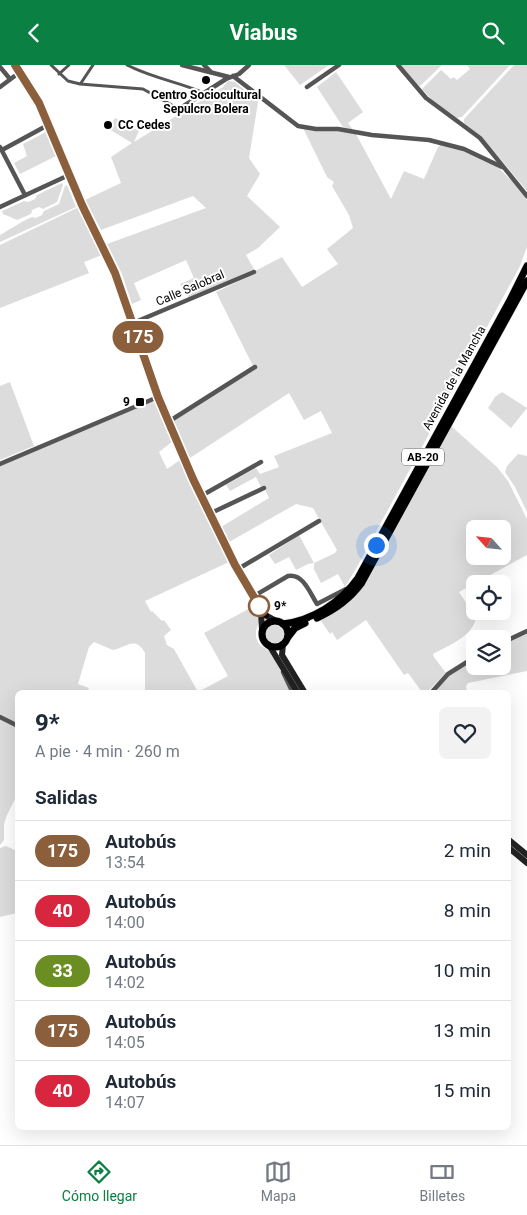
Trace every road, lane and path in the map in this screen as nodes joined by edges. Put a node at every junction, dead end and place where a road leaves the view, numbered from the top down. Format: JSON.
{"nodes":[{"id":1,"x":15,"y":65,"type":"edge"},
{"id":2,"x":50,"y":65,"type":"edge"},
{"id":3,"x":69,"y":65,"type":"edge"},
{"id":4,"x":93,"y":65,"type":"edge"},
{"id":5,"x":127,"y":65,"type":"edge"},
{"id":6,"x":182,"y":65,"type":"edge"},
{"id":7,"x":204,"y":65,"type":"edge"},
{"id":8,"x":249,"y":65,"type":"edge"},
{"id":9,"x":339,"y":65,"type":"edge"},
{"id":10,"x":398,"y":65,"type":"edge"},
{"id":11,"x":0,"y":67,"type":"edge"},
{"id":12,"x":20,"y":72,"type":"junction"},
{"id":13,"x":212,"y":73,"type":"junction"},
{"id":14,"x":59,"y":74,"type":"junction"},
{"id":15,"x":233,"y":76,"type":"junction"},
{"id":16,"x":10,"y":79,"type":"junction"},
{"id":17,"x":80,"y":84,"type":"junction"},
{"id":18,"x":0,"y":87,"type":"edge"},
{"id":19,"x":307,"y":87,"type":"dead end"},
{"id":20,"x":205,"y":94,"type":"junction"},
{"id":21,"x":179,"y":109,"type":"joint"},
{"id":22,"x":48,"y":125,"type":"junction"},
{"id":23,"x":1,"y":148,"type":"edge"},
{"id":24,"x":502,"y":167,"type":"junction"},
{"id":25,"x":68,"y":175,"type":"junction"},
{"id":26,"x":25,"y":195,"type":"junction"},
{"id":27,"x":527,"y":195,"type":"edge"},
{"id":28,"x":0,"y":206,"type":"edge"},
{"id":29,"x":527,"y":266,"type":"edge"},
{"id":30,"x":254,"y":272,"type":"dead end"},
{"id":31,"x":527,"y":281,"type":"edge"},
{"id":32,"x":133,"y":323,"type":"junction"},
{"id":33,"x":255,"y":367,"type":"dead end"},
{"id":34,"x":158,"y":397,"type":"junction"},
{"id":35,"x":168,"y":422,"type":"junction"},
{"id":36,"x":261,"y":462,"type":"dead end"},
{"id":37,"x":0,"y":464,"type":"edge"},
{"id":38,"x":264,"y":488,"type":"dead end"},
{"id":39,"x":201,"y":496,"type":"junction"},
{"id":40,"x":209,"y":514,"type":"junction"},
{"id":41,"x":319,"y":521,"type":"dead end"},
{"id":42,"x":238,"y":569,"type":"junction"},
{"id":43,"x":347,"y":589,"type":"dead end"},
{"id":44,"x":254,"y":596,"type":"junction"},
{"id":45,"x":261,"y":609,"type":"junction"},
{"id":46,"x":288,"y":623,"type":"junction"},
{"id":47,"x":262,"y":630,"type":"junction"},
{"id":48,"x":527,"y":631,"type":"edge"},
{"id":49,"x":288,"y":637,"type":"junction"},
{"id":50,"x":511,"y":639,"type":"edge"},
{"id":51,"x":283,"y":644,"type":"junction"},
{"id":52,"x":269,"y":645,"type":"junction"},
{"id":53,"x":466,"y":662,"type":"edge"},
{"id":54,"x":280,"y":664,"type":"junction"},
{"id":55,"x":291,"y":690,"type":"edge"},
{"id":56,"x":296,"y":690,"type":"edge"},
{"id":57,"x":303,"y":690,"type":"edge"},
{"id":58,"x":434,"y":690,"type":"edge"},
{"id":59,"x":0,"y":717,"type":"edge"},
{"id":60,"x":15,"y":724,"type":"edge"},
{"id":61,"x":511,"y":842,"type":"edge"},
{"id":62,"x":511,"y":850,"type":"edge"},
{"id":63,"x":527,"y":855,"type":"edge"},
{"id":64,"x":527,"y":863,"type":"edge"}],
"edges":[{"from":1,"to":12,"type":"main road"},
{"from":2,"to":14,"type":"street"},
{"from":3,"to":14,"type":"street"},
{"from":4,"to":17,"type":"street"},
{"from":5,"to":20,"type":"street"},
{"from":6,"to":13,"type":"street"},
{"from":7,"to":13,"type":"street"},
{"from":8,"to":15,"type":"street"},
{"from":9,"to":19,"type":"street"},
{"from":10,"to":24,"type":"street"},
{"from":11,"to":16,"type":"street"},
{"from":12,"to":16,"type":"street"},
{"from":12,"to":22,"type":"main road"},
{"from":13,"to":15,"type":"street"},
{"from":14,"to":17,"type":"street"},
{"from":15,"to":20,"type":"street"},
{"from":15,"to":24,"type":"street"},
{"from":16,"to":18,"type":"street"},
{"from":17,"to":21,"type":"street"},
{"from":20,"to":21,"type":"street"},
{"from":22,"to":23,"type":"street"},
{"from":22,"to":25,"type":"main road"},
{"from":23,"to":26,"type":"street"},
{"from":24,"to":27,"type":"street"},
{"from":25,"to":26,"type":"street"},
{"from":25,"to":32,"type":"main road"},
{"from":26,"to":28,"type":"street"},
{"from":29,"to":46,"type":"main road","name":"Avenida de la Mancha","number":"AB-20"},
{"from":30,"to":32,"type":"street","name":"Calle Salobral"},
{"from":31,"to":46,"type":"main road","name":"Avenida de la Mancha","number":"AB-20"},
{"from":32,"to":34,"type":"main road"},
{"from":33,"to":35,"type":"street"},
{"from":34,"to":35,"type":"main road"},
{"from":34,"to":37,"type":"street"},
{"from":35,"to":39,"type":"main road"},
{"from":36,"to":39,"type":"street"},
{"from":38,"to":40,"type":"street"},
{"from":39,"to":40,"type":"main road"},
{"from":40,"to":42,"type":"main road"},
{"from":41,"to":42,"type":"street"},
{"from":42,"to":44,"type":"main road"},
{"from":43,"to":44,"type":"street"},
{"from":44,"to":45,"type":"main road"},
{"from":45,"to":46,"type":"main road"},
{"from":45,"to":47,"type":"main road"},
{"from":46,"to":47,"type":"main road"},
{"from":46,"to":49,"type":"main road"},
{"from":46,"to":49,"type":"main road","name":"Avenida de la Mancha"},
{"from":47,"to":52,"type":"main road"},
{"from":48,"to":50,"type":"street"},
{"from":49,"to":51,"type":"main road"},
{"from":51,"to":52,"type":"main road"},
{"from":51,"to":57,"type":"main road"},
{"from":52,"to":54,"type":"main road"},
{"from":53,"to":58,"type":"street"},
{"from":54,"to":55,"type":"street"},
{"from":54,"to":56,"type":"main road"},
{"from":59,"to":60,"type":"street"},
{"from":61,"to":63,"type":"main road"},
{"from":62,"to":64,"type":"main road"}]}
